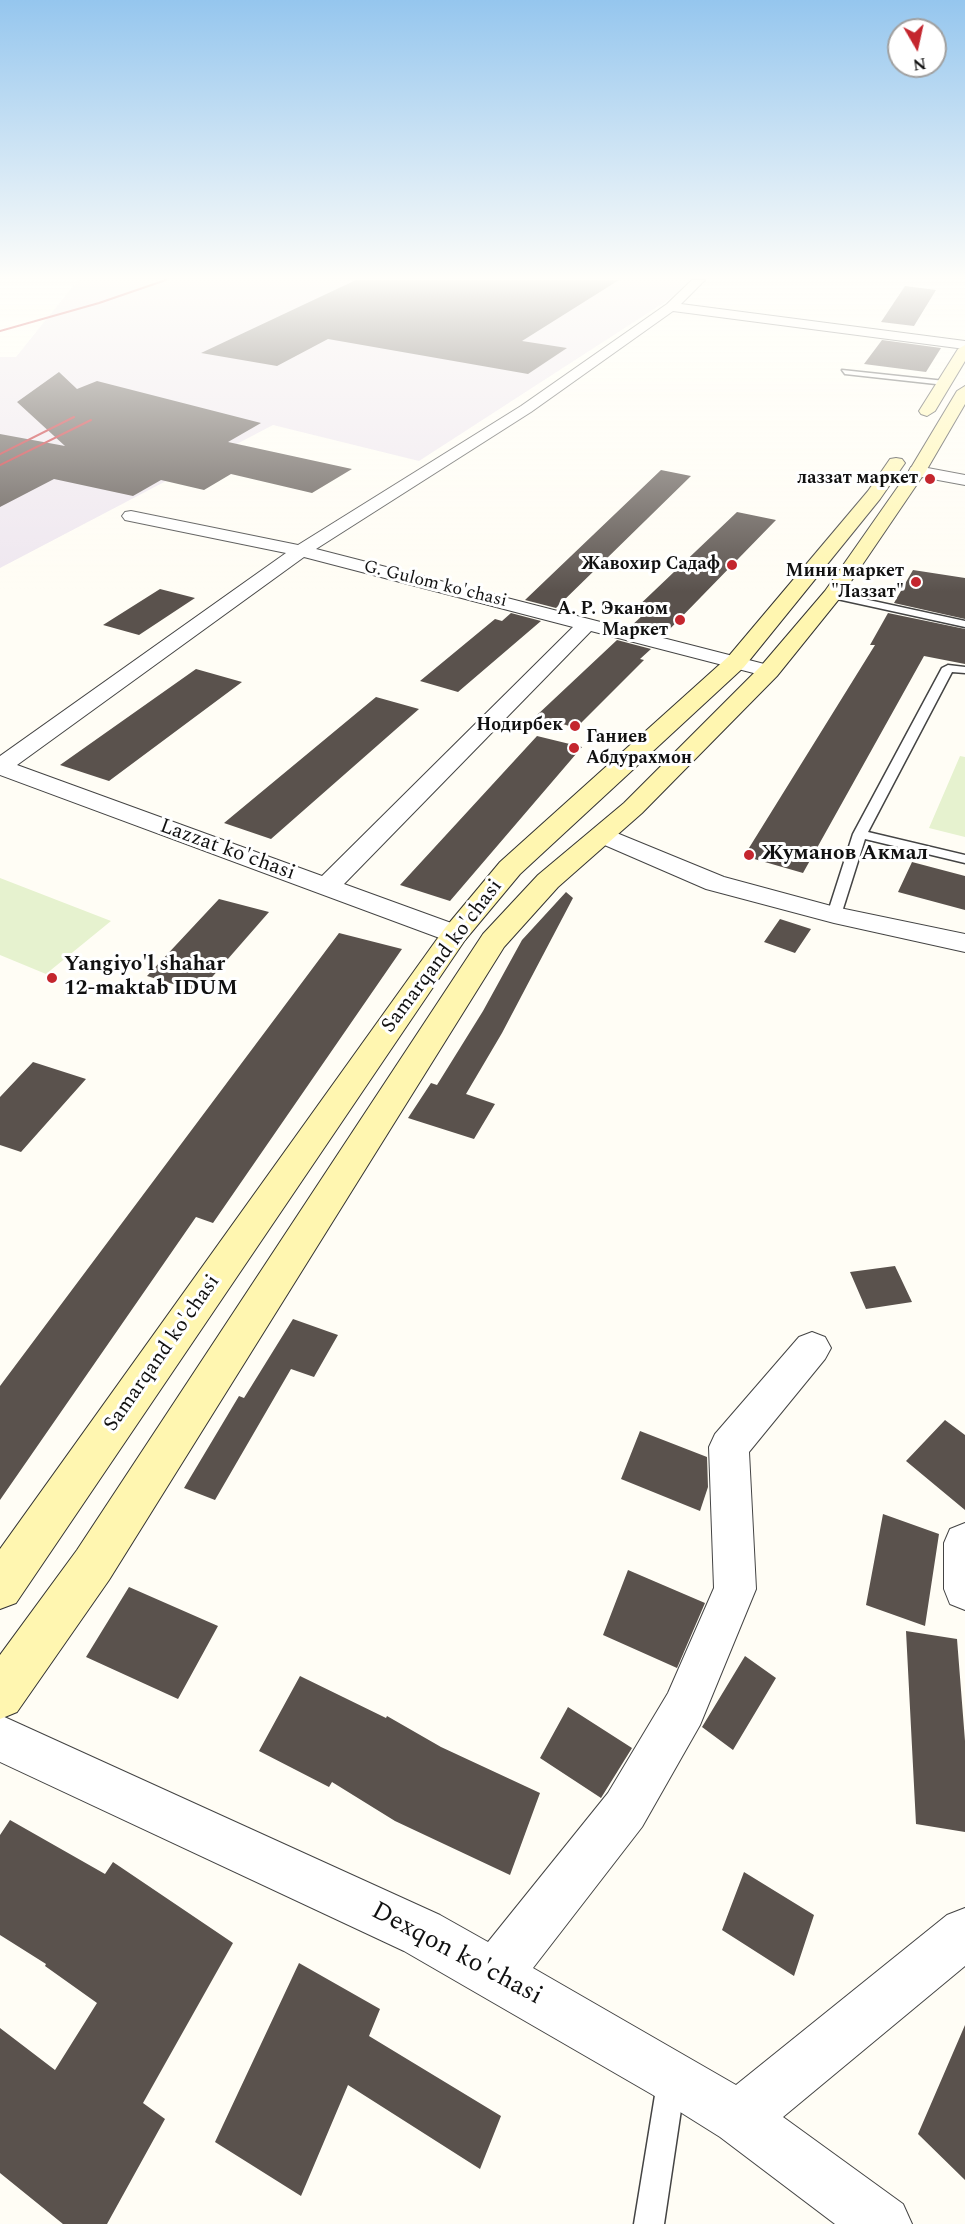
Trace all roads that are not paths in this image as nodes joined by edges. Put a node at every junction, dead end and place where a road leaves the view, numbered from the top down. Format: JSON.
{"nodes":[{"id":1,"x":562,"y":384,"type":"edge"},
{"id":2,"x":931,"y":384,"type":"edge"},
{"id":3,"x":955,"y":387,"type":"edge"},
{"id":4,"x":917,"y":471,"type":"junction"},
{"id":5,"x":965,"y":480,"type":"edge"},
{"id":6,"x":131,"y":516,"type":"dead end"},
{"id":7,"x":302,"y":551,"type":"junction"},
{"id":8,"x":832,"y":596,"type":"junction"},
{"id":9,"x":587,"y":624,"type":"junction"},
{"id":10,"x":965,"y":624,"type":"edge"},
{"id":11,"x":736,"y":662,"type":"junction"},
{"id":12,"x":965,"y":670,"type":"edge"},
{"id":13,"x":769,"y":671,"type":"junction"},
{"id":14,"x":0,"y":767,"type":"edge"},
{"id":15,"x":860,"y":834,"type":"junction"},
{"id":16,"x":603,"y":835,"type":"junction"},
{"id":17,"x":965,"y":859,"type":"edge"},
{"id":18,"x":326,"y":887,"type":"junction"},
{"id":19,"x":834,"y":915,"type":"junction"},
{"id":20,"x":454,"y":934,"type":"junction"},
{"id":21,"x":965,"y":943,"type":"edge"},
{"id":22,"x":812,"y":1348,"type":"dead end"},
{"id":23,"x":965,"y":1543,"type":"edge"},
{"id":24,"x":0,"y":1587,"type":"edge"},
{"id":25,"x":965,"y":1588,"type":"edge"},
{"id":26,"x":0,"y":1695,"type":"edge"},
{"id":27,"x":0,"y":1738,"type":"edge"},
{"id":28,"x":965,"y":1933,"type":"edge"},
{"id":29,"x":495,"y":1975,"type":"junction"},
{"id":30,"x":672,"y":2076,"type":"junction"},
{"id":31,"x":739,"y":2118,"type":"junction"},
{"id":32,"x":649,"y":2224,"type":"edge"},
{"id":33,"x":883,"y":2224,"type":"edge"}],
"edges":[{"from":1,"to":7,"type":"street"},
{"from":2,"to":3,"type":"lane"},
{"from":3,"to":4,"type":"main road","name":"Samarqand ko'chasi"},
{"from":3,"to":11,"type":"main road","name":"Samarqand ko'chasi"},
{"from":4,"to":5,"type":"street"},
{"from":4,"to":8,"type":"main road","name":"Samarqand ko'chasi"},
{"from":6,"to":7,"type":"street","name":"G. Gulom ko'chasi"},
{"from":7,"to":9,"type":"street","name":"G. Gulom ko'chasi"},
{"from":7,"to":14,"type":"street"},
{"from":8,"to":10,"type":"lane"},
{"from":8,"to":13,"type":"main road","name":"Samarqand ko'chasi"},
{"from":9,"to":11,"type":"street","name":"G. Gulom ko'chasi"},
{"from":9,"to":18,"type":"street"},
{"from":11,"to":13,"type":"street","name":"G. Gulom ko'chasi"},
{"from":11,"to":20,"type":"main road","name":"Samarqand ko'chasi"},
{"from":12,"to":15,"type":"lane"},
{"from":13,"to":16,"type":"main road","name":"Samarqand ko'chasi"},
{"from":14,"to":18,"type":"street","name":"Lazzat ko'chasi"},
{"from":15,"to":17,"type":"lane"},
{"from":15,"to":19,"type":"lane"},
{"from":16,"to":19,"type":"street"},
{"from":16,"to":26,"type":"main road","name":"Samarqand ko'chasi"},
{"from":18,"to":20,"type":"street","name":"Lazzat ko'chasi"},
{"from":19,"to":21,"type":"street"},
{"from":20,"to":24,"type":"main road","name":"Samarqand ko'chasi"},
{"from":22,"to":29,"type":"street"},
{"from":23,"to":25,"type":"street"},
{"from":27,"to":29,"type":"street","name":"Dexqon ko'chasi"},
{"from":28,"to":31,"type":"street"},
{"from":29,"to":30,"type":"street","name":"Dexqon ko'chasi"},
{"from":30,"to":31,"type":"street","name":"Dexqon ko'chasi"},
{"from":30,"to":32,"type":"lane"},
{"from":31,"to":33,"type":"street","name":"Dexqon ko'chasi"}]}
